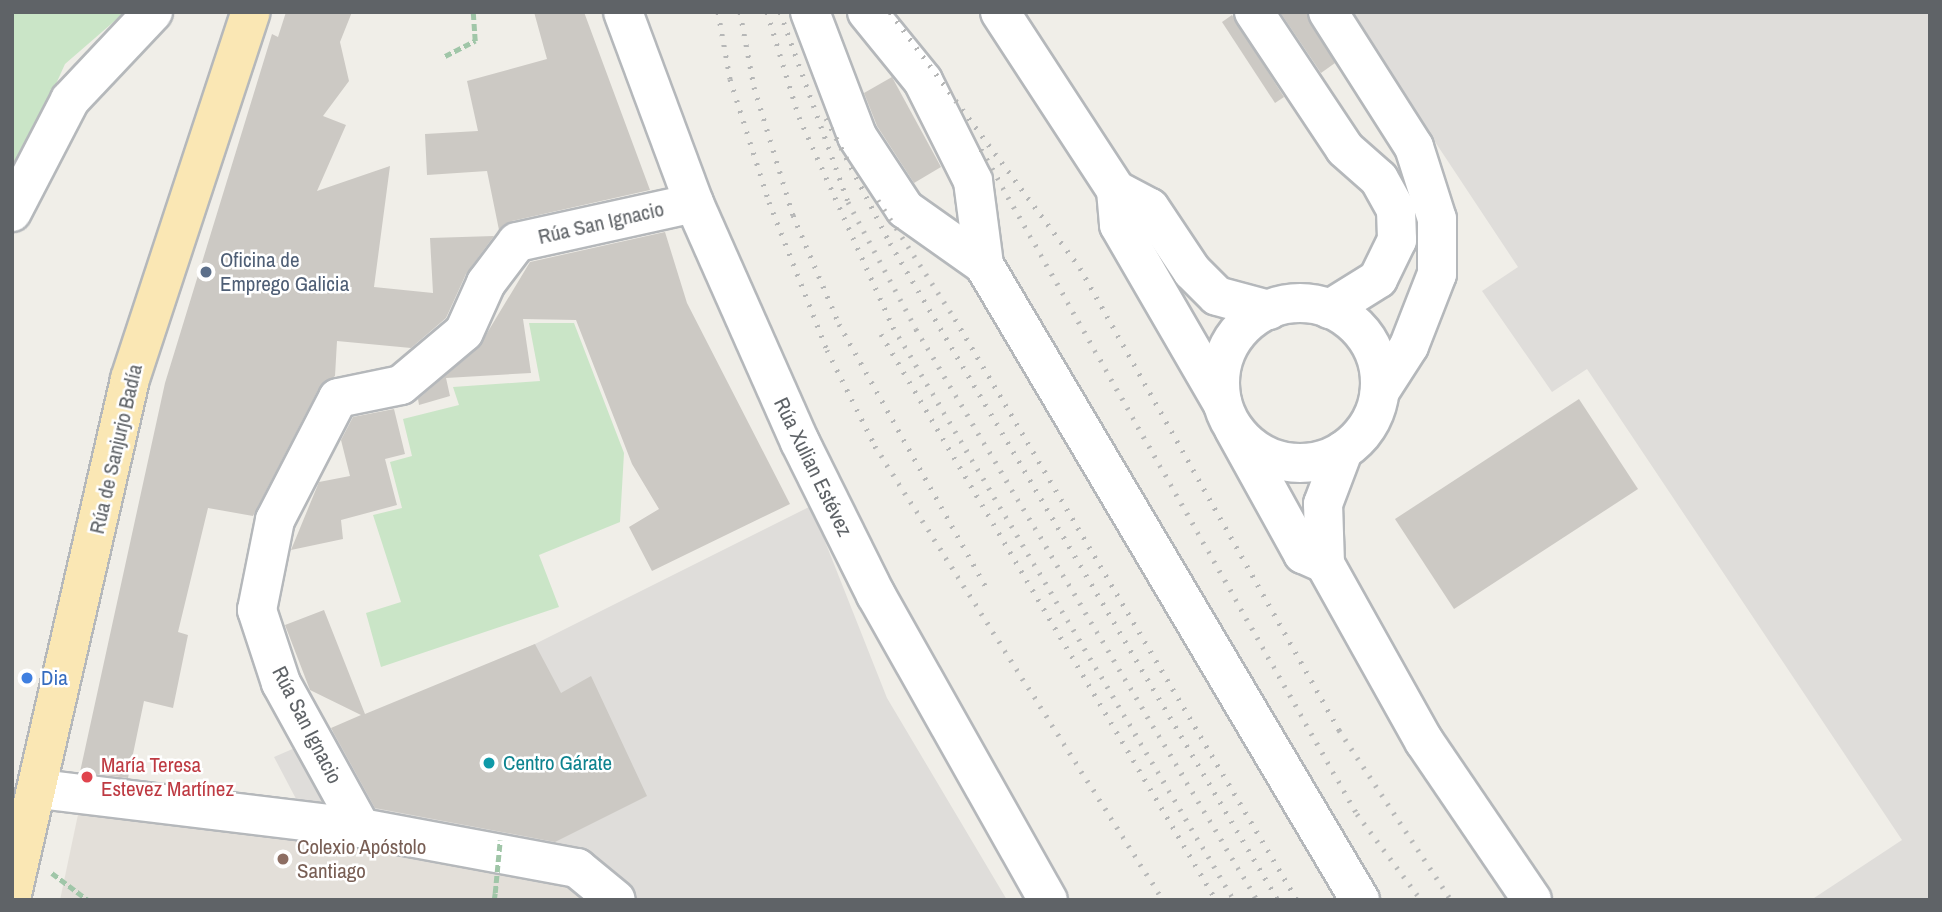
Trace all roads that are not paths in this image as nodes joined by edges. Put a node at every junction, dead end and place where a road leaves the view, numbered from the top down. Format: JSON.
{"nodes":[{"id":1,"x":153,"y":12,"type":"edge"},
{"id":2,"x":251,"y":12,"type":"edge"},
{"id":3,"x":623,"y":12,"type":"edge"},
{"id":4,"x":810,"y":12,"type":"edge"},
{"id":5,"x":867,"y":12,"type":"edge"},
{"id":6,"x":1000,"y":12,"type":"edge"},
{"id":7,"x":1229,"y":12,"type":"edge"},
{"id":8,"x":1254,"y":12,"type":"edge"},
{"id":9,"x":1307,"y":12,"type":"edge"},
{"id":10,"x":1328,"y":12,"type":"edge"},
{"id":11,"x":1345,"y":149,"type":"junction"},
{"id":12,"x":1420,"y":166,"type":"junction"},
{"id":13,"x":1116,"y":190,"type":"junction"},
{"id":14,"x":694,"y":202,"type":"junction"},
{"id":15,"x":12,"y":212,"type":"edge"},
{"id":16,"x":984,"y":265,"type":"junction"},
{"id":17,"x":1330,"y":309,"type":"junction"},
{"id":18,"x":1269,"y":310,"type":"junction"},
{"id":19,"x":1380,"y":391,"type":"junction"},
{"id":20,"x":1228,"y":416,"type":"junction"},
{"id":21,"x":1343,"y":451,"type":"junction"},
{"id":22,"x":1325,"y":564,"type":"junction"},
{"id":23,"x":39,"y":789,"type":"junction"},
{"id":24,"x":361,"y":828,"type":"junction"},
{"id":25,"x":12,"y":894,"type":"edge"},
{"id":26,"x":616,"y":900,"type":"edge"},
{"id":27,"x":1048,"y":900,"type":"edge"},
{"id":28,"x":1360,"y":900,"type":"edge"},
{"id":29,"x":1532,"y":900,"type":"edge"}],
"edges":[{"from":1,"to":15,"type":"street"},
{"from":2,"to":23,"type":"main road","name":"Rúa de Sanjurjo Badía"},
{"from":3,"to":14,"type":"street","name":"Rúa Xulian Estévez"},
{"from":4,"to":16,"type":"street"},
{"from":5,"to":16,"type":"street"},
{"from":6,"to":13,"type":"street"},
{"from":7,"to":11,"type":"street"},
{"from":8,"to":11,"type":"street"},
{"from":9,"to":12,"type":"street"},
{"from":10,"to":12,"type":"street"},
{"from":11,"to":17,"type":"street"},
{"from":12,"to":19,"type":"street"},
{"from":13,"to":18,"type":"street"},
{"from":13,"to":20,"type":"street"},
{"from":14,"to":24,"type":"street","name":"Rúa San Ignacio"},
{"from":14,"to":27,"type":"street","name":"Rúa Xulian Estévez"},
{"from":16,"to":28,"type":"street"},
{"from":17,"to":18,"type":"street"},
{"from":17,"to":19,"type":"street"},
{"from":18,"to":20,"type":"street"},
{"from":19,"to":21,"type":"street"},
{"from":20,"to":21,"type":"street"},
{"from":20,"to":22,"type":"street"},
{"from":21,"to":22,"type":"street"},
{"from":22,"to":29,"type":"street"},
{"from":23,"to":24,"type":"street"},
{"from":23,"to":25,"type":"main road","name":"Rúa de Sanjurjo Badía"},
{"from":24,"to":26,"type":"street"}]}
